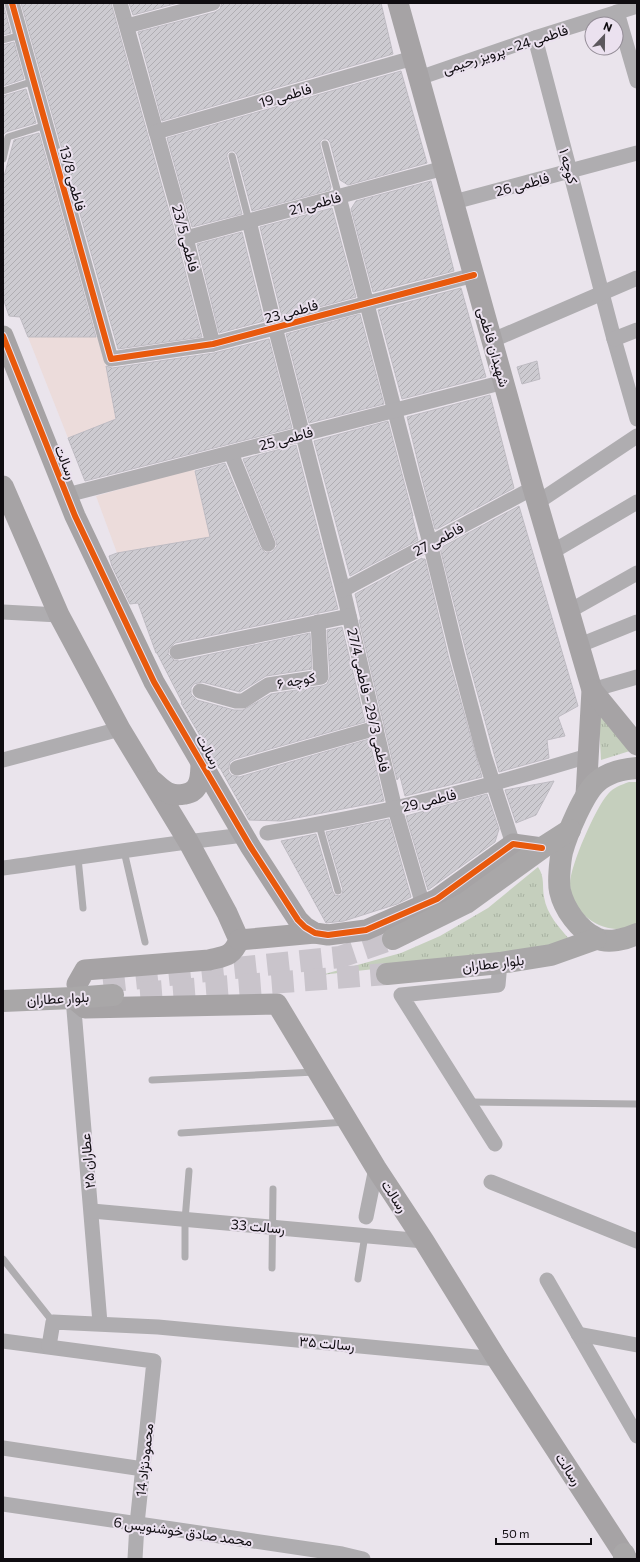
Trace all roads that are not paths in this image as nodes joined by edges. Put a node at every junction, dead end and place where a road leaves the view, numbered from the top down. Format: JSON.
{"nodes":[{"id":1,"x":12,"y":3,"type":"edge"},
{"id":2,"x":120,"y":3,"type":"edge"},
{"id":3,"x":213,"y":3,"type":"edge"},
{"id":4,"x":398,"y":3,"type":"edge"},
{"id":5,"x":637,"y":6,"type":"edge"},
{"id":6,"x":617,"y":12,"type":"junction"},
{"id":7,"x":127,"y":26,"type":"junction"},
{"id":8,"x":21,"y":34,"type":"junction"},
{"id":9,"x":535,"y":38,"type":"junction"},
{"id":10,"x":3,"y":40,"type":"edge"},
{"id":11,"x":413,"y":58,"type":"junction"},
{"id":12,"x":419,"y":78,"type":"junction"},
{"id":13,"x":34,"y":81,"type":"junction"},
{"id":14,"x":637,"y":81,"type":"edge"},
{"id":15,"x":3,"y":91,"type":"edge"},
{"id":16,"x":46,"y":125,"type":"junction"},
{"id":17,"x":156,"y":132,"type":"junction"},
{"id":18,"x":325,"y":144,"type":"dead end"},
{"id":19,"x":637,"y":153,"type":"edge"},
{"id":20,"x":232,"y":156,"type":"dead end"},
{"id":21,"x":3,"y":159,"type":"edge"},
{"id":22,"x":444,"y":168,"type":"junction"},
{"id":23,"x":570,"y":172,"type":"junction"},
{"id":24,"x":339,"y":197,"type":"junction"},
{"id":25,"x":454,"y":202,"type":"junction"},
{"id":26,"x":249,"y":221,"type":"junction"},
{"id":27,"x":186,"y":238,"type":"junction"},
{"id":28,"x":474,"y":275,"type":"junction"},
{"id":29,"x":637,"y":278,"type":"edge"},
{"id":30,"x":602,"y":293,"type":"junction"},
{"id":31,"x":367,"y":303,"type":"junction"},
{"id":32,"x":275,"y":327,"type":"junction"},
{"id":33,"x":637,"y":330,"type":"edge"},
{"id":34,"x":3,"y":336,"type":"edge"},
{"id":35,"x":614,"y":339,"type":"junction"},
{"id":36,"x":492,"y":340,"type":"junction"},
{"id":37,"x":213,"y":344,"type":"junction"},
{"id":38,"x":111,"y":360,"type":"joint"},
{"id":39,"x":504,"y":382,"type":"junction"},
{"id":40,"x":395,"y":410,"type":"junction"},
{"id":41,"x":637,"y":419,"type":"edge"},
{"id":42,"x":302,"y":434,"type":"junction"},
{"id":43,"x":637,"y":436,"type":"edge"},
{"id":44,"x":231,"y":453,"type":"junction"},
{"id":45,"x":3,"y":486,"type":"edge"},
{"id":46,"x":67,"y":495,"type":"junction"},
{"id":47,"x":536,"y":495,"type":"junction"},
{"id":48,"x":637,"y":502,"type":"edge"},
{"id":49,"x":430,"y":543,"type":"junction"},
{"id":50,"x":268,"y":544,"type":"dead end"},
{"id":51,"x":552,"y":552,"type":"junction"},
{"id":52,"x":637,"y":573,"type":"edge"},
{"id":53,"x":344,"y":590,"type":"junction"},
{"id":54,"x":568,"y":610,"type":"junction"},
{"id":55,"x":3,"y":612,"type":"edge"},
{"id":56,"x":59,"y":614,"type":"junction"},
{"id":57,"x":349,"y":616,"type":"junction"},
{"id":58,"x":318,"y":622,"type":"junction"},
{"id":59,"x":637,"y":622,"type":"edge"},
{"id":60,"x":578,"y":645,"type":"junction"},
{"id":61,"x":177,"y":652,"type":"dead end"},
{"id":62,"x":637,"y":677,"type":"edge"},
{"id":63,"x":592,"y":690,"type":"junction"},
{"id":64,"x":200,"y":691,"type":"dead end"},
{"id":65,"x":376,"y":728,"type":"junction"},
{"id":66,"x":120,"y":729,"type":"junction"},
{"id":67,"x":637,"y":745,"type":"edge"},
{"id":68,"x":588,"y":756,"type":"junction"},
{"id":69,"x":3,"y":760,"type":"edge"},
{"id":70,"x":201,"y":761,"type":"junction"},
{"id":71,"x":237,"y":768,"type":"dead end"},
{"id":72,"x":637,"y":768,"type":"edge"},
{"id":73,"x":151,"y":780,"type":"junction"},
{"id":74,"x":493,"y":784,"type":"junction"},
{"id":75,"x":586,"y":795,"type":"junction"},
{"id":76,"x":395,"y":809,"type":"junction"},
{"id":77,"x":319,"y":825,"type":"junction"},
{"id":78,"x":570,"y":830,"type":"junction"},
{"id":79,"x":267,"y":833,"type":"dead end"},
{"id":80,"x":244,"y":835,"type":"junction"},
{"id":81,"x":188,"y":841,"type":"junction"},
{"id":82,"x":513,"y":844,"type":"junction"},
{"id":83,"x":542,"y":848,"type":"junction"},
{"id":84,"x":124,"y":851,"type":"junction"},
{"id":85,"x":78,"y":858,"type":"junction"},
{"id":86,"x":3,"y":868,"type":"edge"},
{"id":87,"x":338,"y":891,"type":"dead end"},
{"id":88,"x":423,"y":905,"type":"junction"},
{"id":89,"x":83,"y":908,"type":"dead end"},
{"id":90,"x":316,"y":933,"type":"junction"},
{"id":91,"x":637,"y":934,"type":"edge"},
{"id":92,"x":393,"y":939,"type":"tunnel mouth"},
{"id":93,"x":596,"y":939,"type":"junction"},
{"id":94,"x":239,"y":940,"type":"junction"},
{"id":95,"x":145,"y":942,"type":"dead end"},
{"id":96,"x":500,"y":963,"type":"junction"},
{"id":97,"x":387,"y":974,"type":"tunnel mouth"},
{"id":98,"x":108,"y":988,"type":"tunnel mouth"},
{"id":99,"x":3,"y":989,"type":"edge"},
{"id":100,"x":75,"y":991,"type":"junction"},
{"id":101,"x":3,"y":1001,"type":"edge"},
{"id":102,"x":317,"y":1072,"type":"junction"},
{"id":103,"x":152,"y":1080,"type":"dead end"},
{"id":104,"x":469,"y":1102,"type":"junction"},
{"id":105,"x":637,"y":1104,"type":"edge"},
{"id":106,"x":348,"y":1122,"type":"junction"},
{"id":107,"x":181,"y":1133,"type":"dead end"},
{"id":108,"x":495,"y":1144,"type":"dead end"},
{"id":109,"x":376,"y":1168,"type":"junction"},
{"id":110,"x":189,"y":1170,"type":"dead end"},
{"id":111,"x":491,"y":1182,"type":"dead end"},
{"id":112,"x":274,"y":1189,"type":"dead end"},
{"id":113,"x":92,"y":1211,"type":"junction"},
{"id":114,"x":366,"y":1217,"type":"dead end"},
{"id":115,"x":185,"y":1220,"type":"junction"},
{"id":116,"x":273,"y":1227,"type":"junction"},
{"id":117,"x":365,"y":1235,"type":"junction"},
{"id":118,"x":424,"y":1241,"type":"junction"},
{"id":119,"x":637,"y":1242,"type":"edge"},
{"id":120,"x":185,"y":1257,"type":"dead end"},
{"id":121,"x":3,"y":1259,"type":"edge"},
{"id":122,"x":272,"y":1268,"type":"dead end"},
{"id":123,"x":358,"y":1279,"type":"dead end"},
{"id":124,"x":547,"y":1280,"type":"dead end"},
{"id":125,"x":53,"y":1322,"type":"junction"},
{"id":126,"x":100,"y":1324,"type":"junction"},
{"id":127,"x":578,"y":1334,"type":"junction"},
{"id":128,"x":3,"y":1341,"type":"edge"},
{"id":129,"x":637,"y":1345,"type":"edge"},
{"id":130,"x":49,"y":1346,"type":"junction"},
{"id":131,"x":497,"y":1359,"type":"junction"},
{"id":132,"x":636,"y":1431,"type":"edge"},
{"id":133,"x":3,"y":1448,"type":"edge"},
{"id":134,"x":143,"y":1469,"type":"junction"},
{"id":135,"x":3,"y":1504,"type":"edge"},
{"id":136,"x":138,"y":1524,"type":"junction"},
{"id":137,"x":625,"y":1557,"type":"edge"},
{"id":138,"x":135,"y":1559,"type":"edge"},
{"id":139,"x":363,"y":1559,"type":"edge"}],
"edges":[{"from":1,"to":8,"type":"street","name":"فاطمی 13/8"},
{"from":2,"to":7,"type":"street","name":"فاطمی 23/5"},
{"from":3,"to":7,"type":"street"},
{"from":4,"to":11,"type":"street","name":"شهیدان فاطمی"},
{"from":5,"to":6,"type":"street","name":"فاطمی 24 - پرویز رحیمی"},
{"from":6,"to":9,"type":"street","name":"فاطمی 24 - پرویز رحیمی"},
{"from":6,"to":14,"type":"street"},
{"from":7,"to":17,"type":"street","name":"فاطمی 23/5"},
{"from":8,"to":10,"type":"lane"},
{"from":8,"to":13,"type":"street","name":"فاطمی 13/8"},
{"from":9,"to":12,"type":"street","name":"فاطمی 24 - پرویز رحیمی"},
{"from":9,"to":23,"type":"street","name":"کوچه ۱"},
{"from":11,"to":12,"type":"street","name":"شهیدان فاطمی"},
{"from":11,"to":17,"type":"street","name":"فاطمی 19"},
{"from":12,"to":22,"type":"street","name":"شهیدان فاطمی"},
{"from":13,"to":15,"type":"lane"},
{"from":13,"to":16,"type":"street","name":"فاطمی 13/8"},
{"from":16,"to":21,"type":"lane"},
{"from":16,"to":38,"type":"street","name":"فاطمی 13/8"},
{"from":17,"to":27,"type":"street","name":"فاطمی 23/5"},
{"from":18,"to":24,"type":"lane"},
{"from":19,"to":23,"type":"street","name":"فاطمی 26"},
{"from":20,"to":26,"type":"lane"},
{"from":22,"to":24,"type":"street","name":"فاطمی 21"},
{"from":22,"to":25,"type":"street","name":"شهیدان فاطمی"},
{"from":23,"to":25,"type":"street","name":"فاطمی 26"},
{"from":23,"to":30,"type":"street","name":"کوچه ۱"},
{"from":24,"to":26,"type":"street","name":"فاطمی 21"},
{"from":24,"to":31,"type":"street"},
{"from":25,"to":28,"type":"street","name":"شهیدان فاطمی"},
{"from":26,"to":27,"type":"street","name":"فاطمی 21"},
{"from":26,"to":32,"type":"street","name":"فاطمی 29/3 - فاطمی 27/4"},
{"from":27,"to":37,"type":"street","name":"فاطمی 23/5"},
{"from":28,"to":31,"type":"street","name":"فاطمی 23"},
{"from":28,"to":36,"type":"street","name":"شهیدان فاطمی"},
{"from":29,"to":30,"type":"street"},
{"from":30,"to":35,"type":"street","name":"کوچه ۱"},
{"from":30,"to":36,"type":"street"},
{"from":31,"to":32,"type":"street","name":"فاطمی 23"},
{"from":31,"to":40,"type":"street"},
{"from":32,"to":37,"type":"street","name":"فاطمی 23"},
{"from":32,"to":42,"type":"street","name":"فاطمی 29/3 - فاطمی 27/4"},
{"from":33,"to":35,"type":"street"},
{"from":34,"to":46,"type":"street","name":"رسالت"},
{"from":35,"to":41,"type":"street","name":"کوچه ۱"},
{"from":36,"to":39,"type":"street","name":"شهیدان فاطمی"},
{"from":37,"to":38,"type":"street","name":"فاطمی 23"},
{"from":39,"to":40,"type":"street","name":"فاطمی 25"},
{"from":39,"to":47,"type":"street","name":"شهیدان فاطمی"},
{"from":40,"to":42,"type":"street","name":"فاطمی 25"},
{"from":40,"to":49,"type":"street"},
{"from":42,"to":44,"type":"street","name":"فاطمی 25"},
{"from":42,"to":53,"type":"street","name":"فاطمی 29/3 - فاطمی 27/4"},
{"from":43,"to":47,"type":"street","name":"فاطمی 27"},
{"from":44,"to":46,"type":"street","name":"فاطمی 25"},
{"from":44,"to":50,"type":"street"},
{"from":45,"to":56,"type":"street"},
{"from":46,"to":70,"type":"street","name":"رسالت"},
{"from":47,"to":49,"type":"street","name":"فاطمی 27"},
{"from":47,"to":51,"type":"street","name":"شهیدان فاطمی"},
{"from":48,"to":51,"type":"street"},
{"from":49,"to":53,"type":"street","name":"فاطمی 27"},
{"from":49,"to":74,"type":"street"},
{"from":51,"to":54,"type":"street","name":"شهیدان فاطمی"},
{"from":52,"to":54,"type":"street"},
{"from":53,"to":57,"type":"street","name":"فاطمی 29/3 - فاطمی 27/4"},
{"from":54,"to":60,"type":"street","name":"شهیدان فاطمی"},
{"from":55,"to":56,"type":"street"},
{"from":56,"to":66,"type":"street"},
{"from":57,"to":58,"type":"street"},
{"from":57,"to":65,"type":"street","name":"فاطمی 29/3 - فاطمی 27/4"},
{"from":58,"to":61,"type":"street"},
{"from":58,"to":64,"type":"street","name":"کوچه ۶"},
{"from":59,"to":60,"type":"street"},
{"from":60,"to":63,"type":"street","name":"شهیدان فاطمی"},
{"from":62,"to":63,"type":"street"},
{"from":63,"to":67,"type":"street"},
{"from":63,"to":68,"type":"street"},
{"from":65,"to":71,"type":"street"},
{"from":65,"to":76,"type":"street","name":"فاطمی 29/3 - فاطمی 27/4"},
{"from":66,"to":69,"type":"street"},
{"from":66,"to":73,"type":"street"},
{"from":68,"to":74,"type":"street","name":"فاطمی 29"},
{"from":68,"to":75,"type":"street"},
{"from":70,"to":73,"type":"street"},
{"from":70,"to":80,"type":"street","name":"رسالت"},
{"from":72,"to":75,"type":"main road"},
{"from":73,"to":81,"type":"street"},
{"from":74,"to":76,"type":"street","name":"فاطمی 29"},
{"from":74,"to":82,"type":"street"},
{"from":75,"to":78,"type":"main road"},
{"from":76,"to":77,"type":"street","name":"فاطمی 29"},
{"from":76,"to":88,"type":"street","name":"فاطمی 29/3 - فاطمی 27/4"},
{"from":77,"to":79,"type":"street","name":"فاطمی 29"},
{"from":77,"to":87,"type":"lane"},
{"from":78,"to":83,"type":"main road"},
{"from":78,"to":93,"type":"main road"},
{"from":80,"to":81,"type":"street"},
{"from":80,"to":90,"type":"street","name":"رسالت"},
{"from":81,"to":84,"type":"street"},
{"from":81,"to":94,"type":"street"},
{"from":82,"to":83,"type":"street"},
{"from":82,"to":88,"type":"street"},
{"from":83,"to":92,"type":"main road"},
{"from":84,"to":85,"type":"street"},
{"from":84,"to":95,"type":"lane"},
{"from":85,"to":86,"type":"street"},
{"from":85,"to":89,"type":"lane"},
{"from":88,"to":90,"type":"street"},
{"from":90,"to":94,"type":"street"},
{"from":91,"to":93,"type":"main road"},
{"from":93,"to":96,"type":"main road","name":"بلوار عطاران"},
{"from":94,"to":100,"type":"street"},
{"from":96,"to":97,"type":"main road","name":"بلوار عطاران"},
{"from":96,"to":104,"type":"street"},
{"from":98,"to":100,"type":"main road","name":"بلوار عطاران"},
{"from":99,"to":100,"type":"main road","name":"بلوار عطاران"},
{"from":100,"to":101,"type":"main road","name":"بلوار عطاران"},
{"from":100,"to":102,"type":"street","name":"رسالت"},
{"from":100,"to":113,"type":"street","name":"عطاران ۲۵"},
{"from":102,"to":103,"type":"lane"},
{"from":102,"to":106,"type":"street","name":"رسالت"},
{"from":104,"to":105,"type":"lane"},
{"from":104,"to":108,"type":"street"},
{"from":106,"to":107,"type":"lane"},
{"from":106,"to":109,"type":"street","name":"رسالت"},
{"from":109,"to":114,"type":"street"},
{"from":109,"to":118,"type":"street","name":"رسالت"},
{"from":110,"to":115,"type":"lane"},
{"from":111,"to":119,"type":"street"},
{"from":112,"to":116,"type":"lane"},
{"from":113,"to":115,"type":"street","name":"رسالت 33"},
{"from":113,"to":126,"type":"street","name":"عطاران ۲۵"},
{"from":115,"to":116,"type":"street","name":"رسالت 33"},
{"from":115,"to":120,"type":"lane"},
{"from":116,"to":117,"type":"street","name":"رسالت 33"},
{"from":116,"to":122,"type":"lane"},
{"from":117,"to":118,"type":"street","name":"رسالت 33"},
{"from":117,"to":123,"type":"lane"},
{"from":118,"to":131,"type":"street","name":"رسالت"},
{"from":121,"to":125,"type":"lane"},
{"from":124,"to":127,"type":"street"},
{"from":125,"to":126,"type":"street","name":"رسالت ۳۵"},
{"from":125,"to":130,"type":"street"},
{"from":126,"to":131,"type":"street","name":"رسالت ۳۵"},
{"from":127,"to":129,"type":"street"},
{"from":127,"to":132,"type":"street"},
{"from":128,"to":130,"type":"street"},
{"from":130,"to":134,"type":"street","name":"محمودنژاد 14"},
{"from":131,"to":137,"type":"street","name":"رسالت"},
{"from":133,"to":134,"type":"street"},
{"from":134,"to":136,"type":"street","name":"محمودنژاد 14"},
{"from":135,"to":136,"type":"street","name":"محمد صادق خوشنویس 6"},
{"from":136,"to":138,"type":"street","name":"محمودنژاد 14"},
{"from":136,"to":139,"type":"street","name":"محمد صادق خوشنویس 6"}]}
